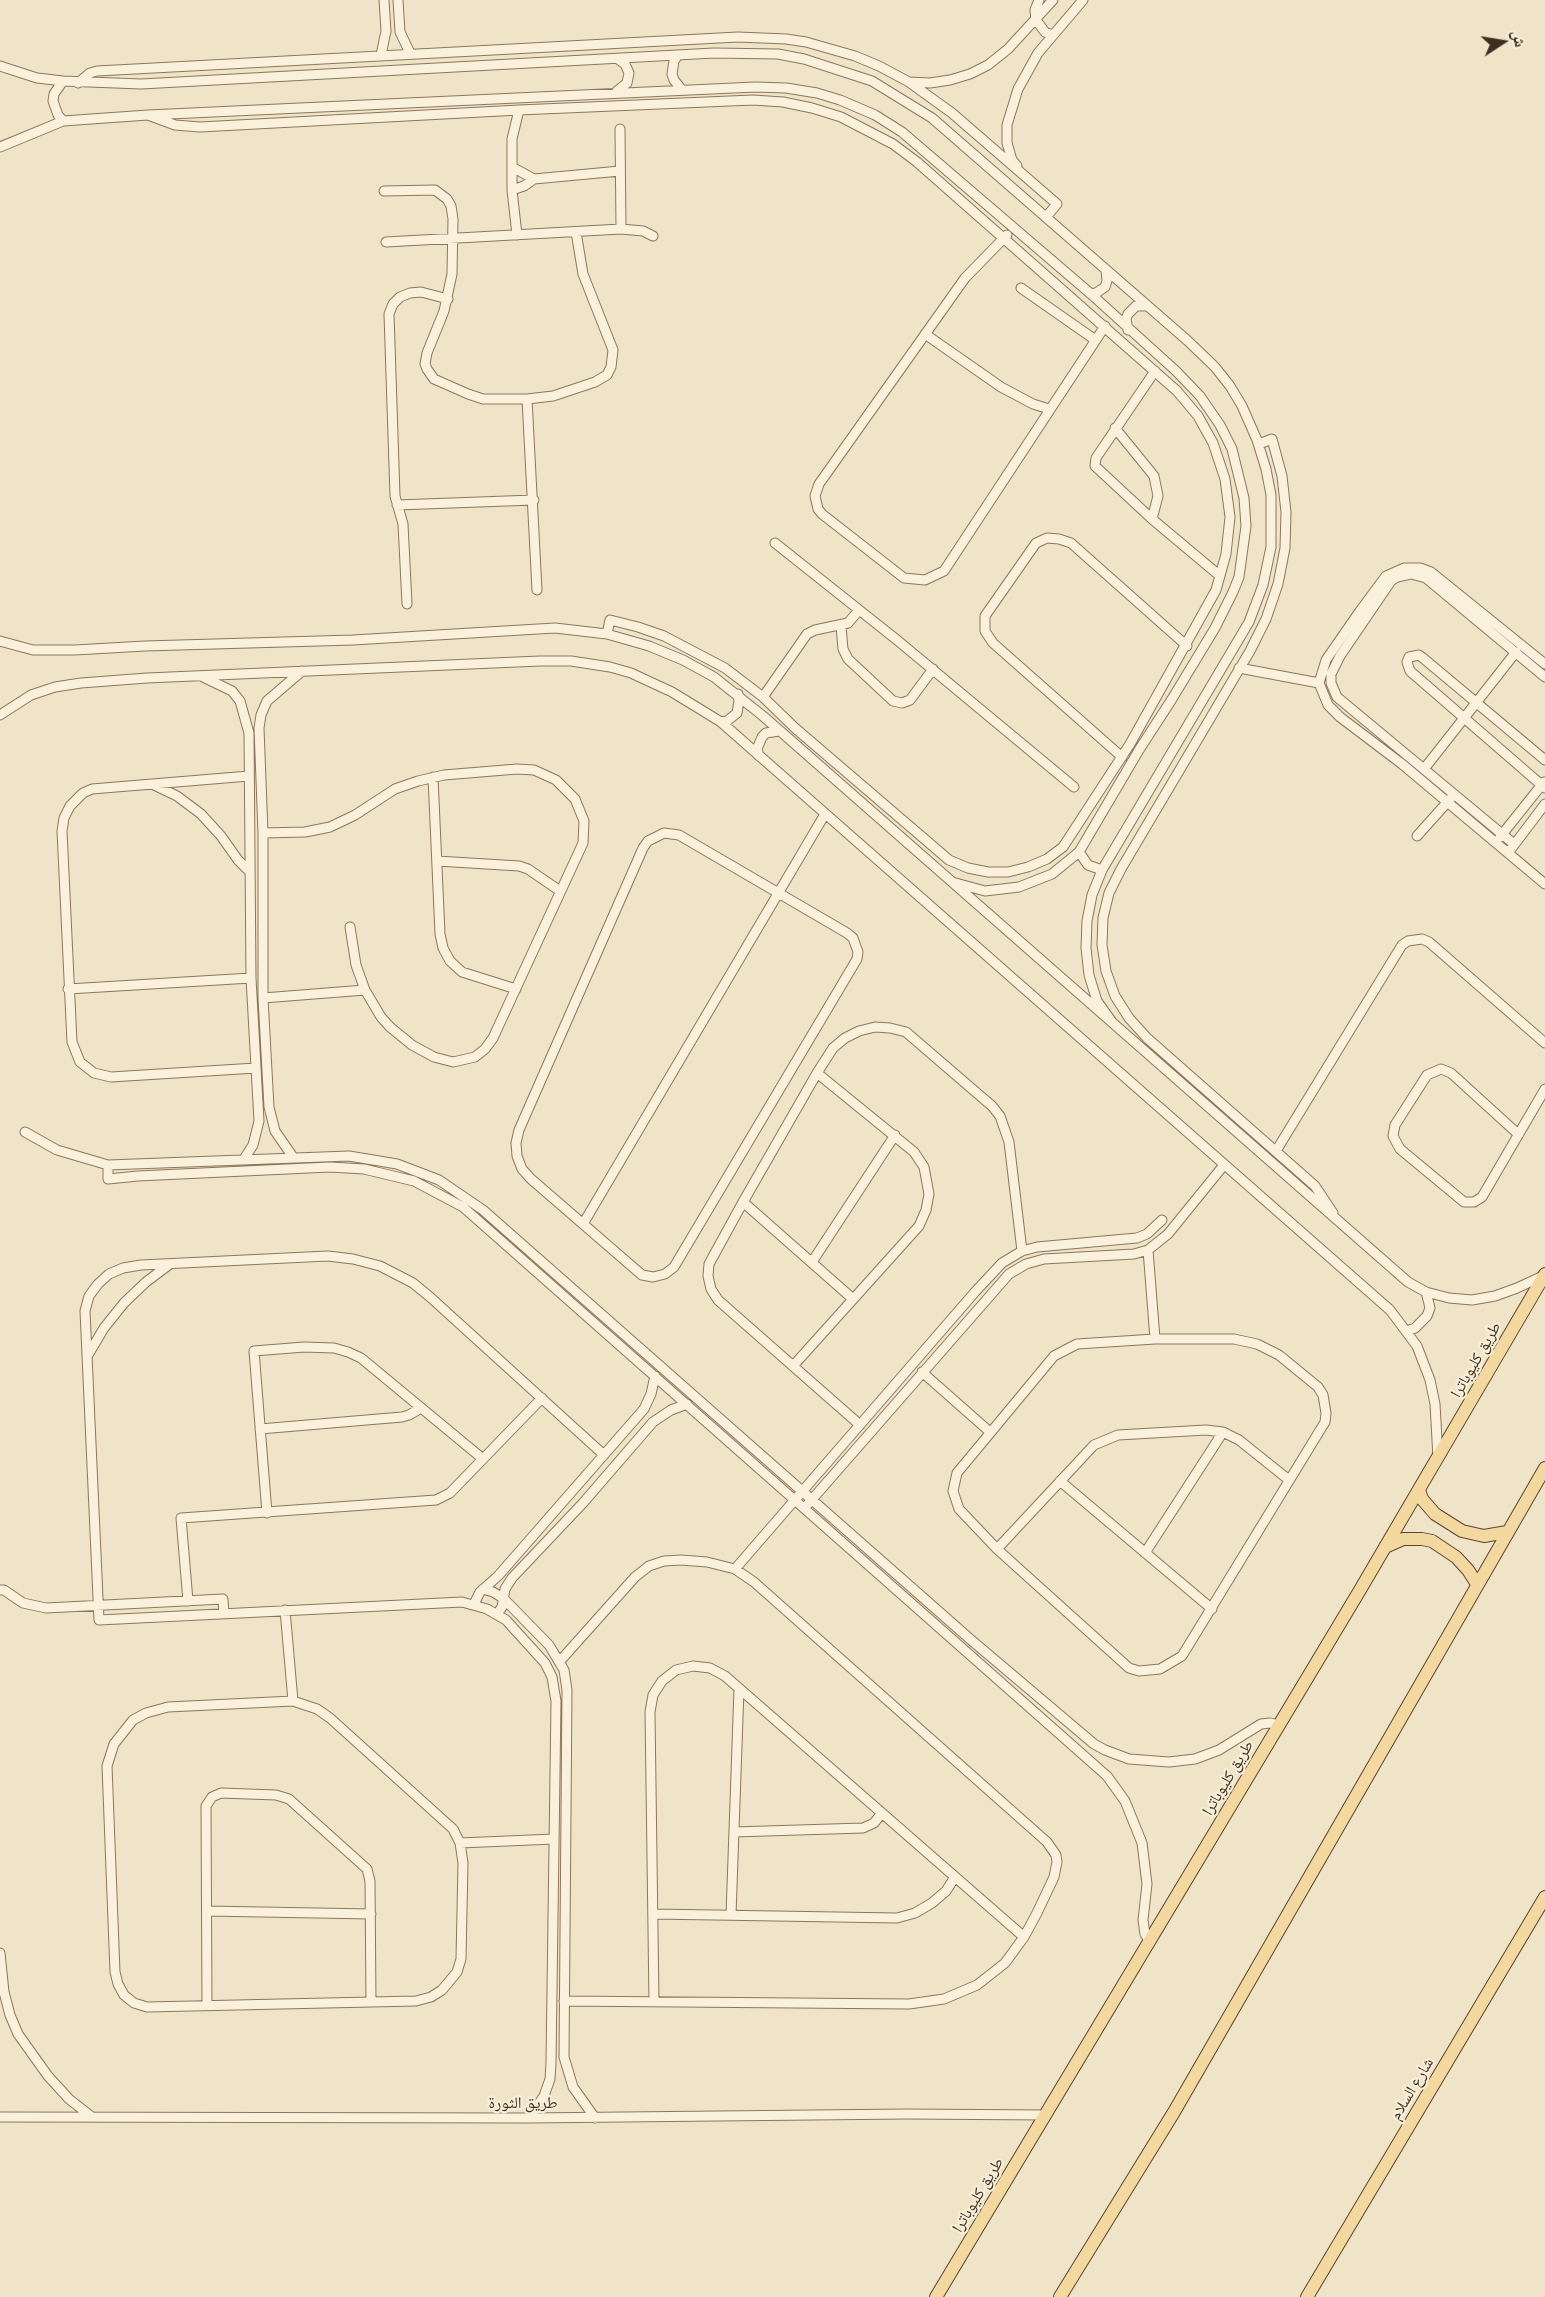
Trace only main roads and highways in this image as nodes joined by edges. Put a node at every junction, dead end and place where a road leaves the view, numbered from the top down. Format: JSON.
{"nodes":[{"id":1,"x":1545,"y":1274,"type":"edge"},
{"id":2,"x":1545,"y":1468,"type":"edge"},
{"id":3,"x":1419,"y":1490,"type":"junction"},
{"id":4,"x":1507,"y":1532,"type":"junction"},
{"id":5,"x":1385,"y":1547,"type":"junction"},
{"id":6,"x":1477,"y":1584,"type":"junction"},
{"id":7,"x":1545,"y":1897,"type":"edge"},
{"id":8,"x":936,"y":2297,"type":"edge"},
{"id":9,"x":1060,"y":2297,"type":"edge"},
{"id":10,"x":1307,"y":2297,"type":"edge"}],
"edges":[{"from":1,"to":3,"type":"main road","name":"طريق كليوباترا"},
{"from":2,"to":4,"type":"main road"},
{"from":3,"to":4,"type":"main road"},
{"from":3,"to":5,"type":"main road","name":"طريق كليوباترا"},
{"from":4,"to":6,"type":"main road"},
{"from":5,"to":6,"type":"main road"},
{"from":5,"to":8,"type":"main road","name":"طريق كليوباترا"},
{"from":6,"to":9,"type":"main road"},
{"from":7,"to":10,"type":"main road","name":"شارع السلام"}]}
